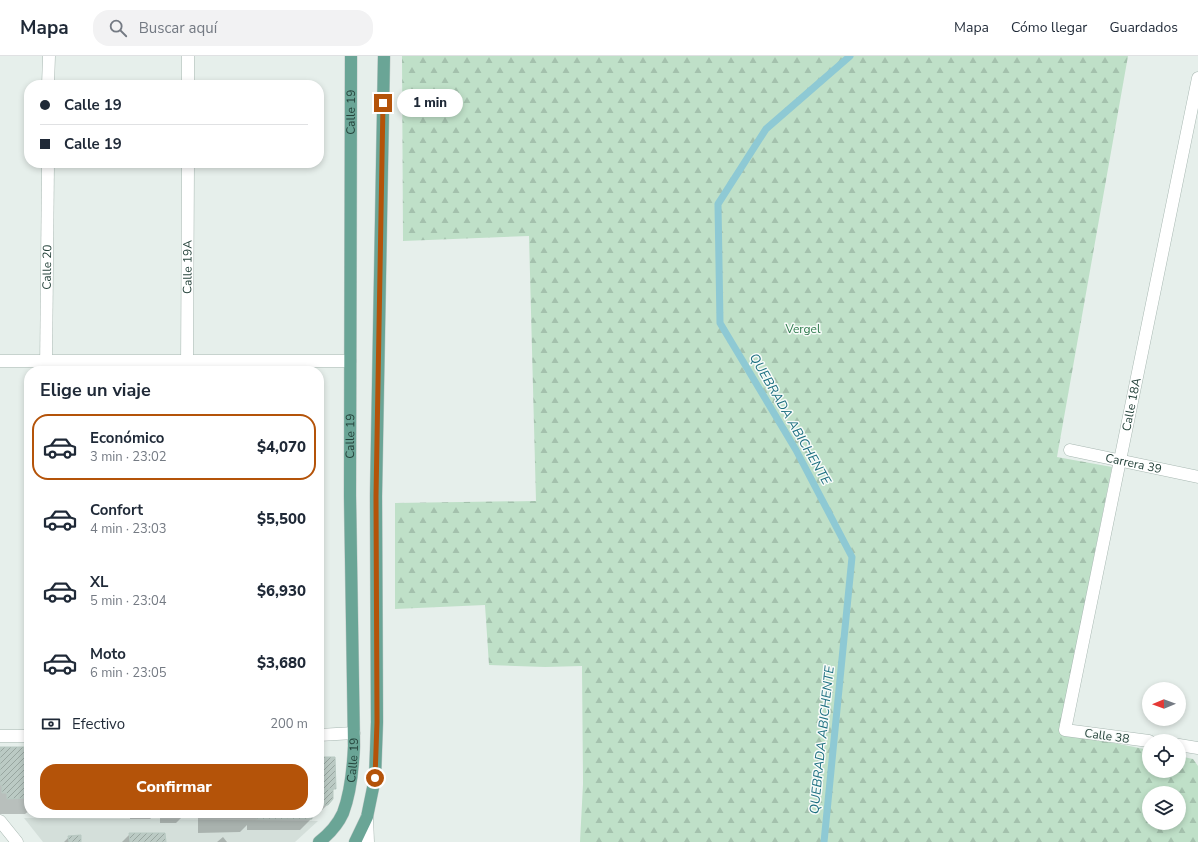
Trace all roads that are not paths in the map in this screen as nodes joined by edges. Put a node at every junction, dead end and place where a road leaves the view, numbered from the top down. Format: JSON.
{"nodes":[{"id":1,"x":48,"y":56,"type":"edge"},
{"id":2,"x":188,"y":56,"type":"edge"},
{"id":3,"x":351,"y":56,"type":"edge"},
{"id":4,"x":384,"y":56,"type":"edge"},
{"id":5,"x":1198,"y":78,"type":"edge"},
{"id":6,"x":48,"y":80,"type":"edge"},
{"id":7,"x":188,"y":80,"type":"edge"},
{"id":8,"x":48,"y":168,"type":"edge"},
{"id":9,"x":188,"y":168,"type":"edge"},
{"id":10,"x":0,"y":361,"type":"edge"},
{"id":11,"x":350,"y":361,"type":"junction"},
{"id":12,"x":46,"y":366,"type":"edge"},
{"id":13,"x":187,"y":366,"type":"edge"},
{"id":14,"x":1070,"y":450,"type":"dead end"},
{"id":15,"x":1120,"y":460,"type":"junction"},
{"id":16,"x":1198,"y":476,"type":"edge"},
{"id":17,"x":1065,"y":730,"type":"joint"},
{"id":18,"x":354,"y":733,"type":"junction"},
{"id":19,"x":324,"y":735,"type":"edge"},
{"id":20,"x":0,"y":736,"type":"edge"},
{"id":21,"x":24,"y":736,"type":"edge"},
{"id":22,"x":1142,"y":740,"type":"edge"},
{"id":23,"x":1186,"y":746,"type":"edge"},
{"id":24,"x":1198,"y":748,"type":"edge"},
{"id":25,"x":367,"y":817,"type":"junction"},
{"id":26,"x":2,"y":829,"type":"edge"},
{"id":27,"x":17,"y":842,"type":"edge"},
{"id":28,"x":319,"y":842,"type":"edge"},
{"id":29,"x":355,"y":842,"type":"edge"},
{"id":30,"x":368,"y":842,"type":"edge"}],
"edges":[{"from":1,"to":6,"type":"street"},
{"from":2,"to":7,"type":"street"},
{"from":3,"to":11,"type":"main road","name":"Calle 19"},
{"from":4,"to":25,"type":"main road","name":"Calle 19"},
{"from":5,"to":15,"type":"street","name":"Calle 18A"},
{"from":8,"to":12,"type":"street","name":"Calle 20"},
{"from":9,"to":13,"type":"street","name":"Calle 19A"},
{"from":10,"to":12,"type":"street"},
{"from":11,"to":13,"type":"street"},
{"from":11,"to":18,"type":"main road","name":"Calle 19"},
{"from":12,"to":13,"type":"street"},
{"from":14,"to":15,"type":"street","name":"Carrera 39"},
{"from":15,"to":16,"type":"street","name":"Carrera 39"},
{"from":15,"to":17,"type":"street","name":"Calle 18A"},
{"from":17,"to":22,"type":"street","name":"Calle 38"},
{"from":18,"to":19,"type":"street"},
{"from":18,"to":28,"type":"main road","name":"Calle 19"},
{"from":20,"to":21,"type":"street"},
{"from":23,"to":24,"type":"street"},
{"from":25,"to":29,"type":"main road"},
{"from":25,"to":30,"type":"street","name":"Calle 19"},
{"from":26,"to":27,"type":"street"}]}
